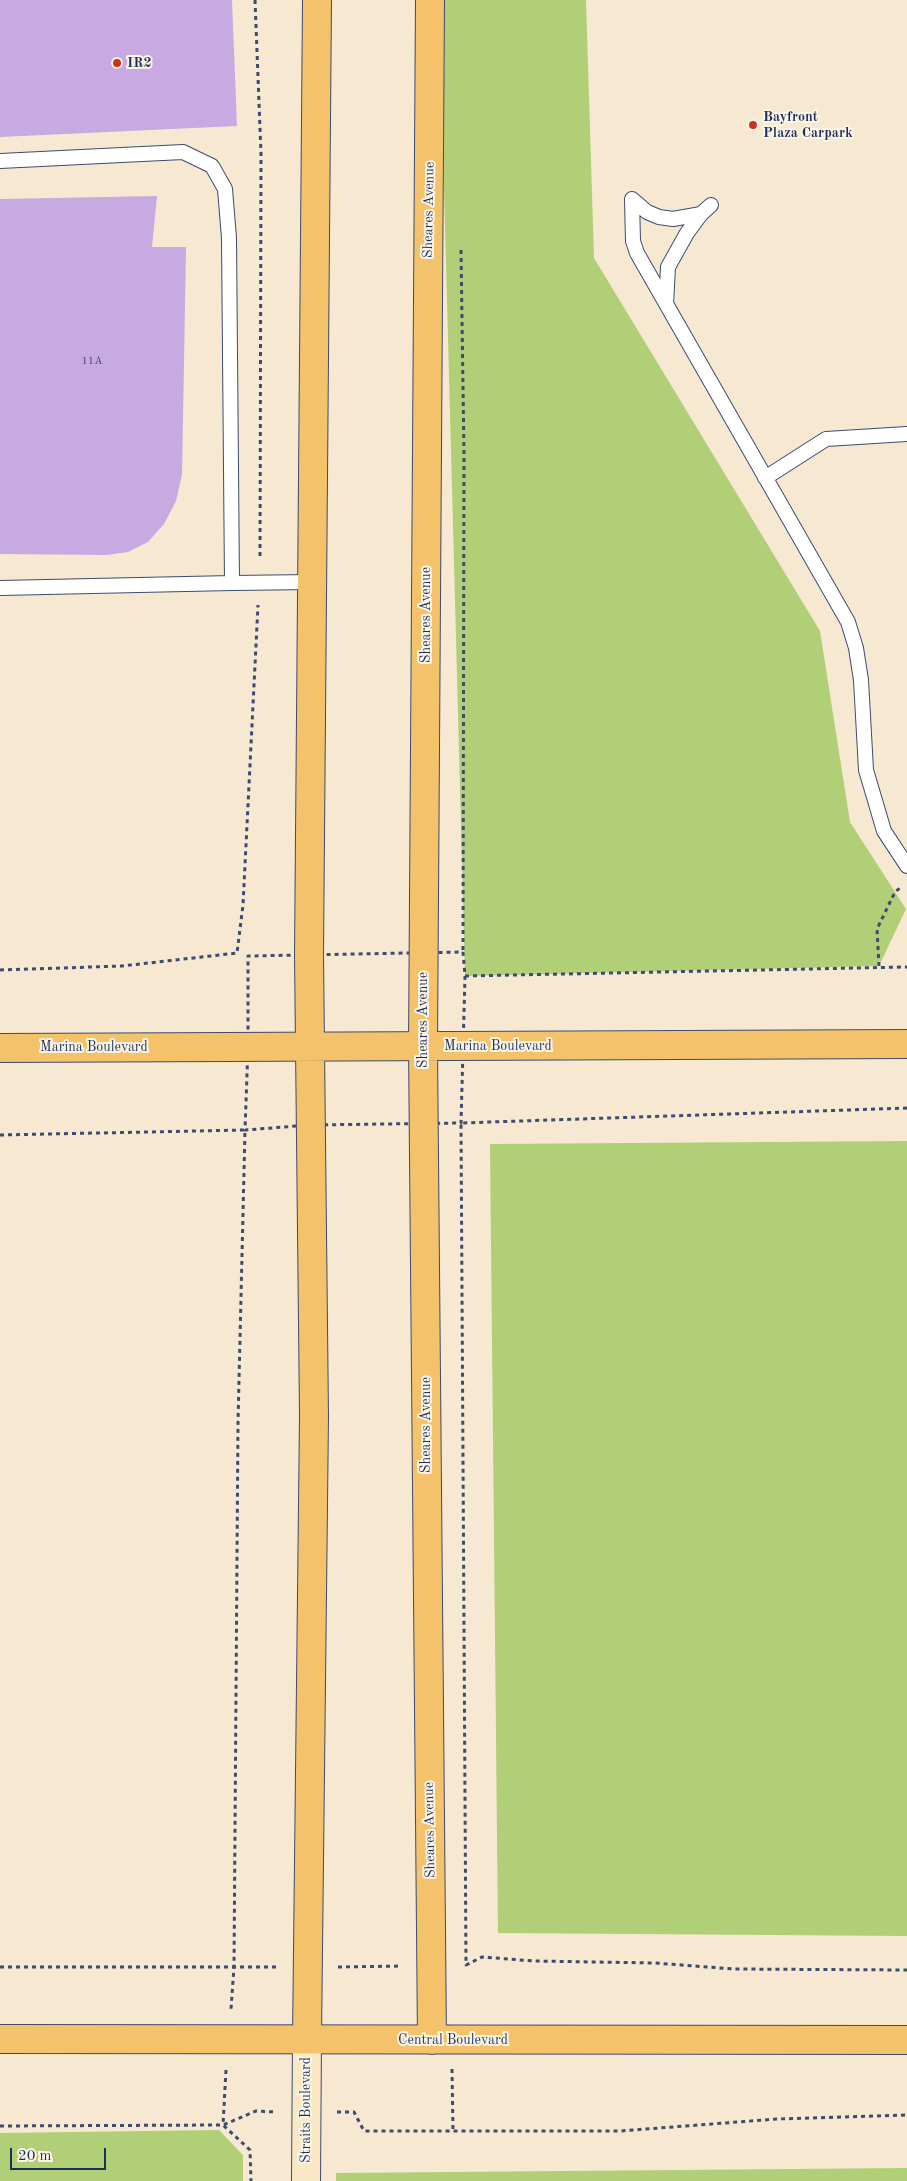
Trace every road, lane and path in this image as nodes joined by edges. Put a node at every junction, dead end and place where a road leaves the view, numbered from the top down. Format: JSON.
{"nodes":[{"id":1,"x":317,"y":0,"type":"edge"},
{"id":2,"x":430,"y":0,"type":"edge"},
{"id":3,"x":0,"y":161,"type":"edge"},
{"id":4,"x":461,"y":247,"type":"dead end"},
{"id":5,"x":666,"y":304,"type":"junction"},
{"id":6,"x":900,"y":434,"type":"edge"},
{"id":7,"x":765,"y":478,"type":"junction"},
{"id":8,"x":312,"y":582,"type":"junction"},
{"id":9,"x":232,"y":583,"type":"junction"},
{"id":10,"x":0,"y":588,"type":"edge"},
{"id":11,"x":907,"y":866,"type":"edge"},
{"id":12,"x":907,"y":883,"type":"edge"},
{"id":13,"x":463,"y":952,"type":"dead end"},
{"id":14,"x":237,"y":953,"type":"dead end"},
{"id":15,"x":879,"y":966,"type":"junction"},
{"id":16,"x":907,"y":967,"type":"edge"},
{"id":17,"x":0,"y":970,"type":"edge"},
{"id":18,"x":465,"y":976,"type":"dead end"},
{"id":19,"x":907,"y":1044,"type":"edge"},
{"id":20,"x":423,"y":1046,"type":"junction"},
{"id":21,"x":310,"y":1047,"type":"junction"},
{"id":22,"x":0,"y":1048,"type":"edge"},
{"id":23,"x":907,"y":1108,"type":"edge"},
{"id":24,"x":0,"y":1135,"type":"edge"},
{"id":25,"x":432,"y":1966,"type":"junction"},
{"id":26,"x":466,"y":1966,"type":"junction"},
{"id":27,"x":0,"y":1967,"type":"edge"},
{"id":28,"x":234,"y":1967,"type":"junction"},
{"id":29,"x":307,"y":1967,"type":"junction"},
{"id":30,"x":907,"y":1970,"type":"edge"},
{"id":31,"x":463,"y":1972,"type":"dead end"},
{"id":32,"x":0,"y":2039,"type":"edge"},
{"id":33,"x":307,"y":2039,"type":"junction"},
{"id":34,"x":442,"y":2040,"type":"junction"},
{"id":35,"x":907,"y":2040,"type":"edge"},
{"id":36,"x":907,"y":2115,"type":"edge"},
{"id":37,"x":0,"y":2126,"type":"edge"},
{"id":38,"x":251,"y":2181,"type":"edge"},
{"id":39,"x":306,"y":2181,"type":"edge"}],
"edges":[{"from":1,"to":8,"type":"main road"},
{"from":2,"to":20,"type":"main road","name":"Sheares Avenue"},
{"from":3,"to":9,"type":"lane"},
{"from":4,"to":13,"type":"path"},
{"from":5,"to":5,"type":"lane"},
{"from":5,"to":7,"type":"lane"},
{"from":6,"to":7,"type":"lane"},
{"from":7,"to":11,"type":"lane"},
{"from":8,"to":9,"type":"lane"},
{"from":8,"to":21,"type":"main road"},
{"from":9,"to":10,"type":"lane"},
{"from":12,"to":15,"type":"path"},
{"from":14,"to":17,"type":"path"},
{"from":15,"to":16,"type":"path"},
{"from":15,"to":18,"type":"path"},
{"from":19,"to":20,"type":"main road","name":"Marina Boulevard"},
{"from":20,"to":21,"type":"main road","name":"Marina Boulevard"},
{"from":20,"to":25,"type":"main road","name":"Sheares Avenue"},
{"from":21,"to":22,"type":"main road","name":"Marina Boulevard"},
{"from":21,"to":29,"type":"main road"},
{"from":23,"to":26,"type":"path"},
{"from":24,"to":28,"type":"path"},
{"from":25,"to":26,"type":"path"},
{"from":25,"to":29,"type":"path"},
{"from":25,"to":34,"type":"main road","name":"Sheares Avenue"},
{"from":26,"to":30,"type":"path"},
{"from":26,"to":31,"type":"path"},
{"from":27,"to":28,"type":"path"},
{"from":28,"to":29,"type":"path"},
{"from":29,"to":33,"type":"main road"},
{"from":32,"to":33,"type":"main road","name":"Central Boulevard"},
{"from":33,"to":34,"type":"main road","name":"Central Boulevard"},
{"from":33,"to":39,"type":"main road","name":"Straits Boulevard"},
{"from":34,"to":35,"type":"main road","name":"Central Boulevard"},
{"from":34,"to":36,"type":"path"},
{"from":37,"to":38,"type":"path"}]}
